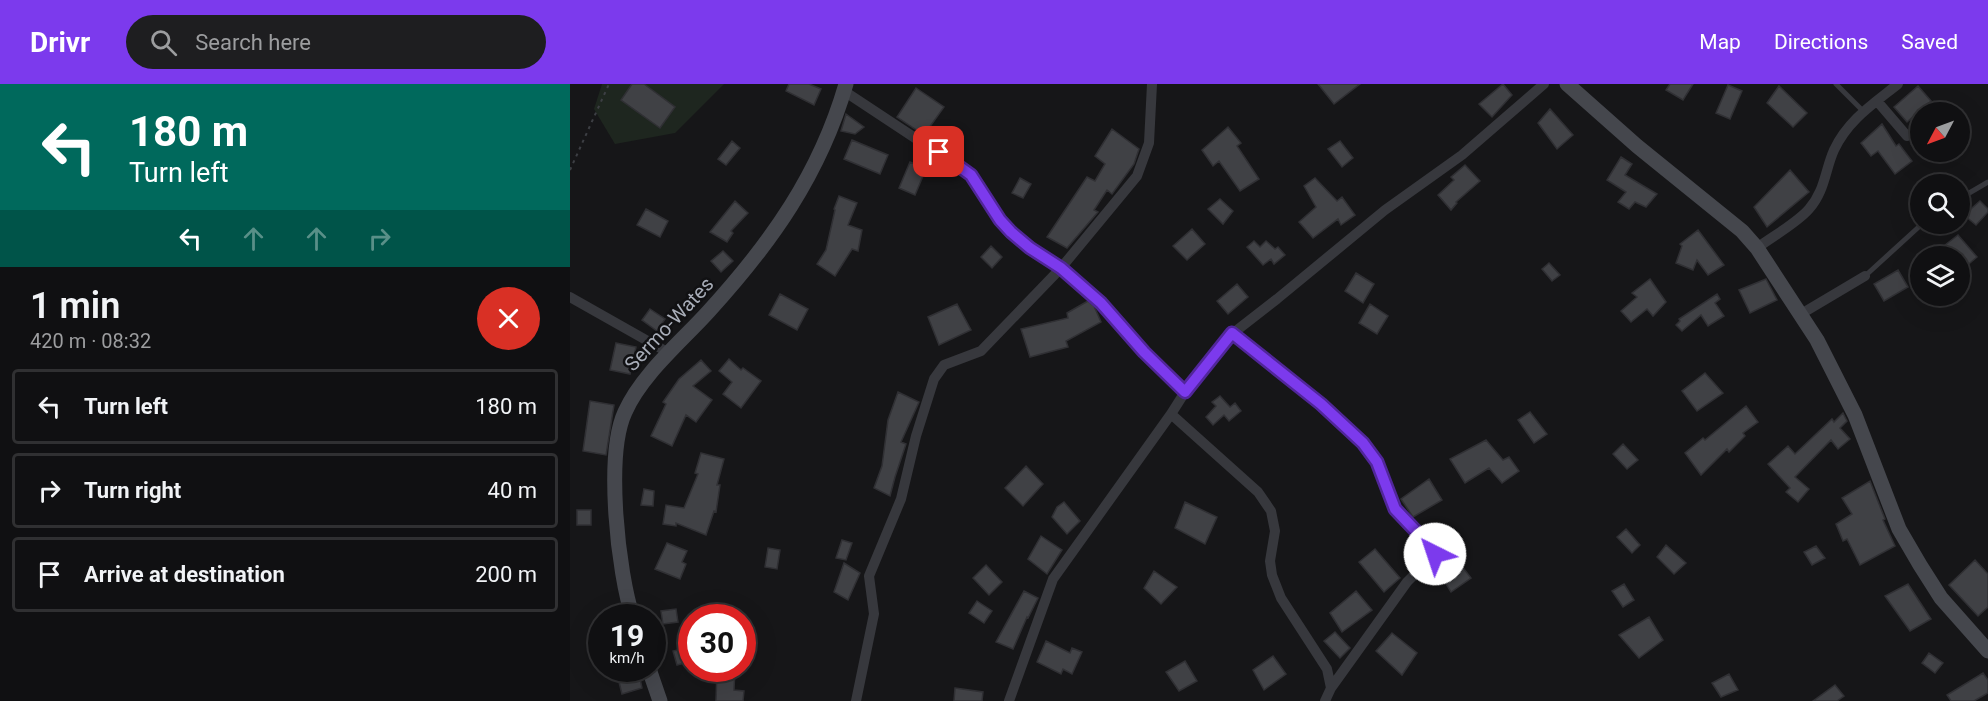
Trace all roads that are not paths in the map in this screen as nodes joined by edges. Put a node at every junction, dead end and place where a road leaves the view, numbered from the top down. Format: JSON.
{"nodes":[{"id":1,"x":1152,"y":84,"type":"edge"},
{"id":2,"x":1544,"y":84,"type":"edge"},
{"id":3,"x":1567,"y":84,"type":"edge"},
{"id":4,"x":1836,"y":84,"type":"edge"},
{"id":5,"x":1898,"y":84,"type":"edge"},
{"id":6,"x":845,"y":87,"type":"edge"},
{"id":7,"x":1877,"y":101,"type":"junction"},
{"id":8,"x":1863,"y":111,"type":"junction"},
{"id":9,"x":1907,"y":136,"type":"dead end"},
{"id":10,"x":1988,"y":182,"type":"edge"},
{"id":11,"x":1970,"y":193,"type":"edge"},
{"id":12,"x":1911,"y":234,"type":"edge"},
{"id":13,"x":1757,"y":248,"type":"junction"},
{"id":14,"x":1061,"y":268,"type":"junction"},
{"id":15,"x":1865,"y":276,"type":"joint"},
{"id":16,"x":570,"y":297,"type":"edge"},
{"id":17,"x":1801,"y":314,"type":"junction"},
{"id":18,"x":1232,"y":333,"type":"junction"},
{"id":19,"x":669,"y":354,"type":"junction"},
{"id":20,"x":1185,"y":392,"type":"junction"},
{"id":21,"x":1170,"y":414,"type":"junction"},
{"id":22,"x":630,"y":604,"type":"edge"},
{"id":23,"x":1988,"y":650,"type":"edge"},
{"id":24,"x":653,"y":682,"type":"edge"},
{"id":25,"x":1331,"y":688,"type":"junction"},
{"id":26,"x":660,"y":701,"type":"edge"},
{"id":27,"x":856,"y":701,"type":"edge"},
{"id":28,"x":1009,"y":701,"type":"edge"},
{"id":29,"x":1325,"y":701,"type":"edge"}],
"edges":[{"from":1,"to":14,"type":"street"},
{"from":2,"to":18,"type":"street"},
{"from":3,"to":13,"type":"street"},
{"from":4,"to":8,"type":"lane"},
{"from":5,"to":7,"type":"street"},
{"from":6,"to":14,"type":"street"},
{"from":6,"to":19,"type":"street","name":"Sermo-Wates"},
{"from":7,"to":8,"type":"street"},
{"from":7,"to":9,"type":"street"},
{"from":8,"to":13,"type":"street"},
{"from":10,"to":11,"type":"lane"},
{"from":12,"to":15,"type":"lane"},
{"from":13,"to":17,"type":"street"},
{"from":14,"to":20,"type":"street"},
{"from":14,"to":27,"type":"street"},
{"from":15,"to":17,"type":"street"},
{"from":16,"to":19,"type":"street"},
{"from":17,"to":23,"type":"street"},
{"from":18,"to":20,"type":"street"},
{"from":18,"to":25,"type":"street"},
{"from":19,"to":22,"type":"street","name":"Sermo-Wates"},
{"from":20,"to":21,"type":"street"},
{"from":21,"to":25,"type":"street"},
{"from":21,"to":28,"type":"street"},
{"from":24,"to":26,"type":"street"},
{"from":25,"to":29,"type":"street"}]}
